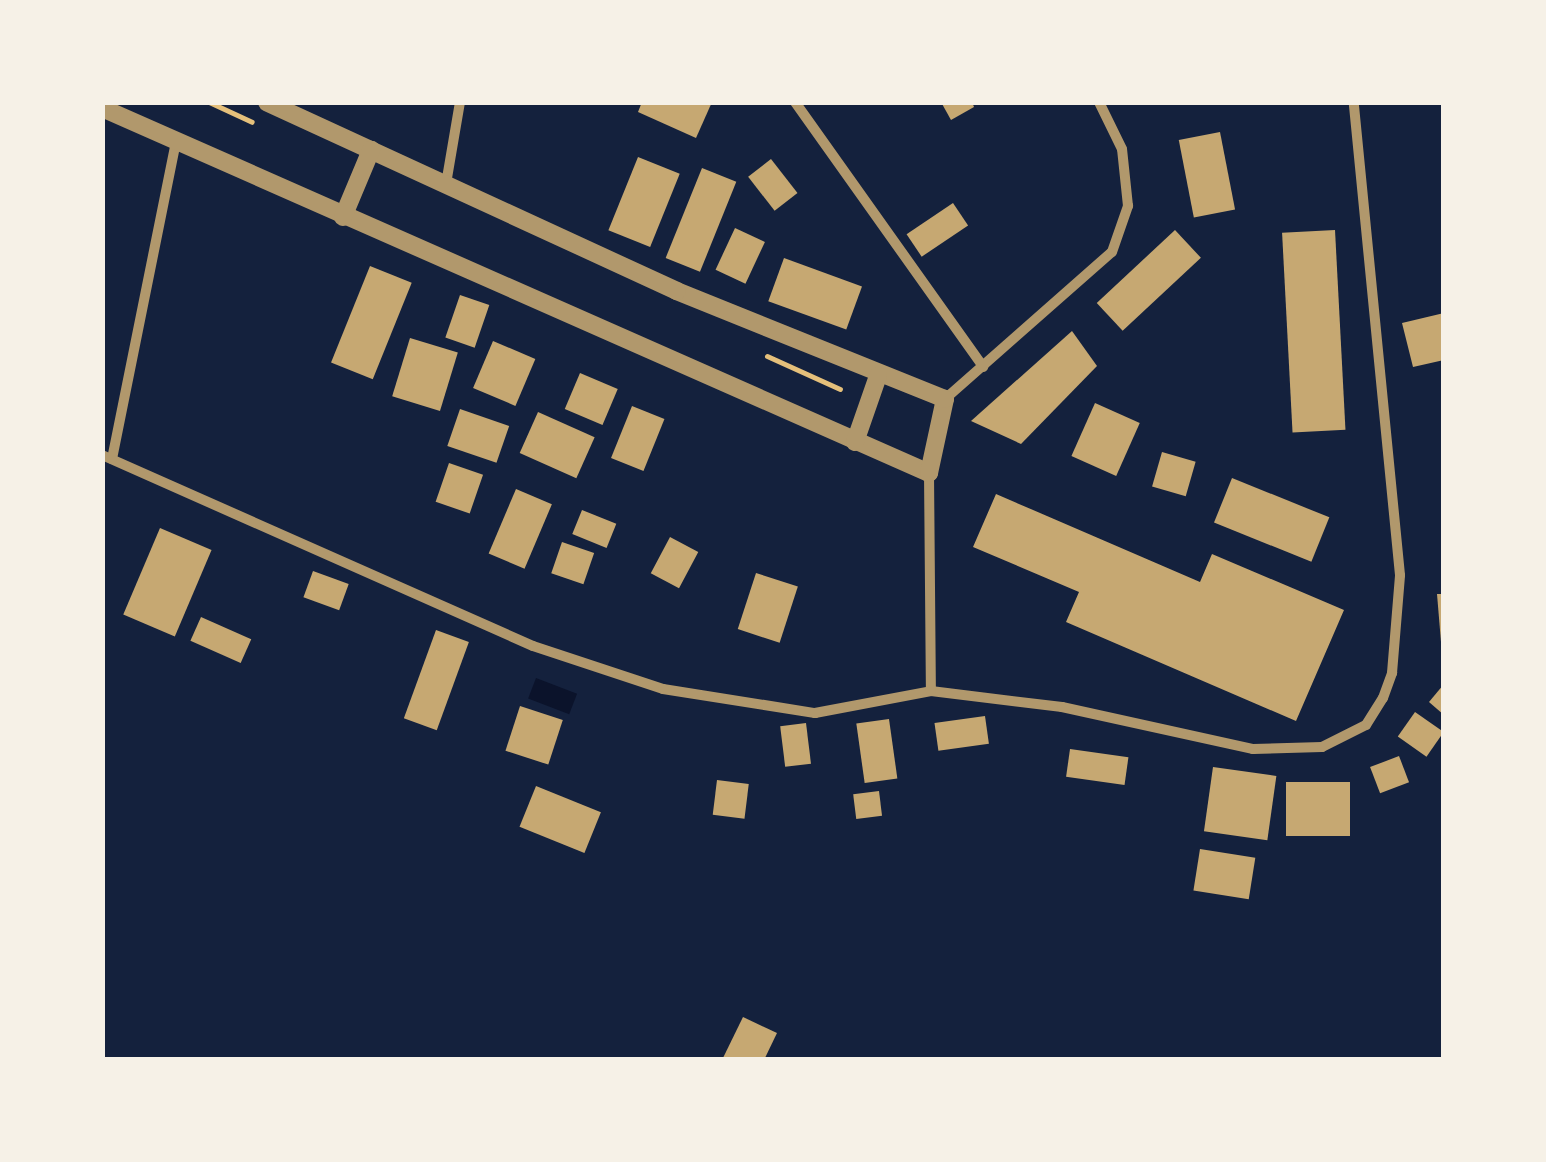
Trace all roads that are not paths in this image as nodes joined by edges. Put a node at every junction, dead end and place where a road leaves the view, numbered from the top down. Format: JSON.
{"nodes":[{"id":1,"x":267,"y":102,"type":"edge"},
{"id":2,"x":460,"y":102,"type":"edge"},
{"id":3,"x":794,"y":102,"type":"edge"},
{"id":4,"x":1099,"y":102,"type":"edge"},
{"id":5,"x":1354,"y":102,"type":"edge"},
{"id":6,"x":102,"y":108,"type":"edge"},
{"id":7,"x":176,"y":142,"type":"junction"},
{"id":8,"x":372,"y":150,"type":"junction"},
{"id":9,"x":446,"y":184,"type":"junction"},
{"id":10,"x":343,"y":217,"type":"junction"},
{"id":11,"x":983,"y":367,"type":"junction"},
{"id":12,"x":878,"y":376,"type":"junction"},
{"id":13,"x":945,"y":399,"type":"junction"},
{"id":14,"x":855,"y":442,"type":"junction"},
{"id":15,"x":107,"y":457,"type":"edge"},
{"id":16,"x":929,"y":474,"type":"junction"},
{"id":17,"x":932,"y":692,"type":"junction"}],
"edges":[{"from":1,"to":8,"type":"street"},
{"from":2,"to":9,"type":"street"},
{"from":3,"to":11,"type":"street"},
{"from":4,"to":11,"type":"street"},
{"from":5,"to":17,"type":"street"},
{"from":6,"to":7,"type":"street"},
{"from":7,"to":10,"type":"street"},
{"from":7,"to":15,"type":"street"},
{"from":8,"to":9,"type":"street"},
{"from":8,"to":10,"type":"street"},
{"from":9,"to":12,"type":"street"},
{"from":10,"to":14,"type":"street"},
{"from":11,"to":13,"type":"street"},
{"from":12,"to":13,"type":"street"},
{"from":12,"to":14,"type":"street"},
{"from":13,"to":16,"type":"street"},
{"from":14,"to":16,"type":"street"},
{"from":15,"to":17,"type":"street"},
{"from":16,"to":17,"type":"street"}]}
